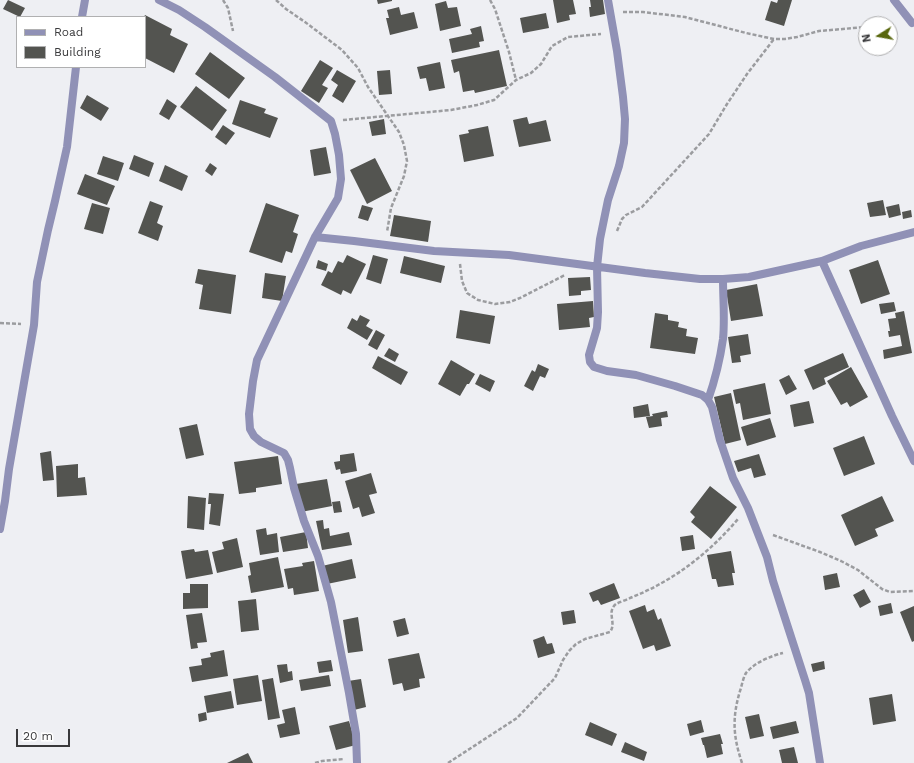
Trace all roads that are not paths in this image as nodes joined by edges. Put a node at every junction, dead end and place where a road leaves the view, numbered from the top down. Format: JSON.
{"nodes":[{"id":1,"x":85,"y":0,"type":"edge"},
{"id":2,"x":159,"y":0,"type":"edge"},
{"id":3,"x":608,"y":0,"type":"edge"},
{"id":4,"x":894,"y":0,"type":"edge"},
{"id":5,"x":82,"y":16,"type":"edge"},
{"id":6,"x":912,"y":22,"type":"dead end"},
{"id":7,"x":76,"y":68,"type":"edge"},
{"id":8,"x":914,"y":232,"type":"edge"},
{"id":9,"x":315,"y":237,"type":"junction"},
{"id":10,"x":822,"y":261,"type":"junction"},
{"id":11,"x":597,"y":267,"type":"junction"},
{"id":12,"x":723,"y":279,"type":"junction"},
{"id":13,"x":708,"y":400,"type":"junction"},
{"id":14,"x":914,"y":461,"type":"edge"},
{"id":15,"x":0,"y":529,"type":"edge"},
{"id":16,"x":357,"y":760,"type":"edge"},
{"id":17,"x":820,"y":763,"type":"edge"}],
"edges":[{"from":1,"to":5,"type":"street"},
{"from":2,"to":9,"type":"street"},
{"from":3,"to":11,"type":"street"},
{"from":4,"to":6,"type":"street"},
{"from":7,"to":15,"type":"street"},
{"from":8,"to":10,"type":"street"},
{"from":9,"to":11,"type":"street"},
{"from":9,"to":16,"type":"street"},
{"from":10,"to":12,"type":"street"},
{"from":10,"to":14,"type":"street"},
{"from":11,"to":12,"type":"street"},
{"from":11,"to":13,"type":"street"},
{"from":12,"to":13,"type":"street"},
{"from":13,"to":17,"type":"street"}]}
